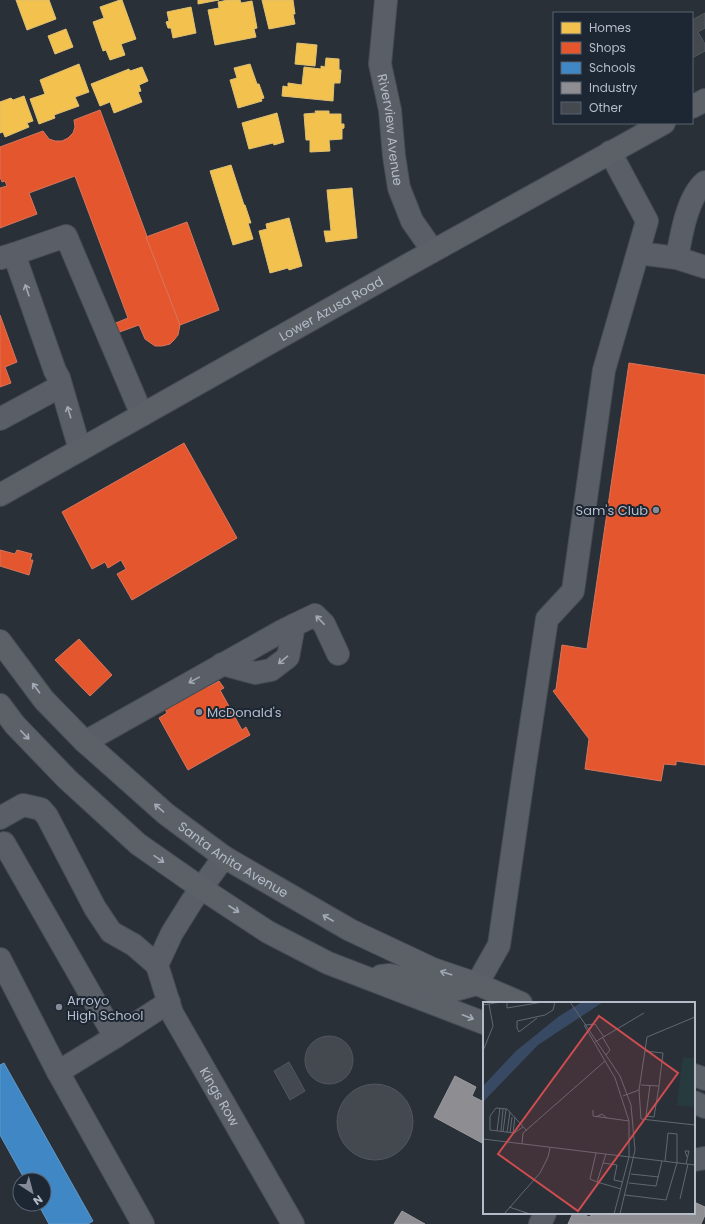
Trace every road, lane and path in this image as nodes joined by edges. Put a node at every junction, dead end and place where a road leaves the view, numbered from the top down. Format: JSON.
{"nodes":[{"id":1,"x":386,"y":0,"type":"edge"},
{"id":2,"x":705,"y":100,"type":"edge"},
{"id":3,"x":693,"y":106,"type":"edge"},
{"id":4,"x":662,"y":124,"type":"edge"},
{"id":5,"x":610,"y":152,"type":"junction"},
{"id":6,"x":705,"y":182,"type":"edge"},
{"id":7,"x":433,"y":251,"type":"junction"},
{"id":8,"x":638,"y":253,"type":"junction"},
{"id":9,"x":7,"y":256,"type":"edge"},
{"id":10,"x":677,"y":258,"type":"junction"},
{"id":11,"x":705,"y":267,"type":"edge"},
{"id":12,"x":61,"y":386,"type":"junction"},
{"id":13,"x":142,"y":415,"type":"junction"},
{"id":14,"x":0,"y":419,"type":"edge"},
{"id":15,"x":80,"y":450,"type":"junction"},
{"id":16,"x":0,"y":495,"type":"edge"},
{"id":17,"x":294,"y":624,"type":"junction"},
{"id":18,"x":0,"y":641,"type":"edge"},
{"id":19,"x":338,"y":654,"type":"dead end"},
{"id":20,"x":222,"y":664,"type":"junction"},
{"id":21,"x":0,"y":705,"type":"edge"},
{"id":22,"x":85,"y":742,"type":"junction"},
{"id":23,"x":0,"y":818,"type":"edge"},
{"id":24,"x":1,"y":841,"type":"edge"},
{"id":25,"x":224,"y":857,"type":"junction"},
{"id":26,"x":201,"y":888,"type":"junction"},
{"id":27,"x":0,"y":959,"type":"edge"},
{"id":28,"x":157,"y":965,"type":"junction"},
{"id":29,"x":366,"y":978,"type":"junction"},
{"id":30,"x":477,"y":984,"type":"junction"},
{"id":31,"x":169,"y":1002,"type":"junction"},
{"id":32,"x":519,"y":1002,"type":"edge"},
{"id":33,"x":483,"y":1024,"type":"edge"},
{"id":34,"x":115,"y":1037,"type":"junction"},
{"id":35,"x":58,"y":1072,"type":"junction"},
{"id":36,"x":695,"y":1075,"type":"edge"},
{"id":37,"x":705,"y":1079,"type":"edge"},
{"id":38,"x":695,"y":1102,"type":"edge"},
{"id":39,"x":705,"y":1107,"type":"edge"},
{"id":40,"x":705,"y":1158,"type":"edge"},
{"id":41,"x":695,"y":1160,"type":"edge"},
{"id":42,"x":545,"y":1214,"type":"edge"},
{"id":43,"x":286,"y":1222,"type":"edge"},
{"id":44,"x":143,"y":1224,"type":"edge"},
{"id":45,"x":540,"y":1224,"type":"edge"}],
"edges":[{"from":1,"to":7,"type":"street","name":"Riverview Avenue"},
{"from":2,"to":3,"type":"main road"},
{"from":4,"to":5,"type":"main road","name":"Lower Azusa Road"},
{"from":5,"to":7,"type":"main road","name":"Lower Azusa Road"},
{"from":5,"to":8,"type":"street"},
{"from":6,"to":10,"type":"street"},
{"from":7,"to":13,"type":"main road","name":"Lower Azusa Road"},
{"from":8,"to":10,"type":"street"},
{"from":8,"to":30,"type":"street"},
{"from":12,"to":9,"type":"street","one_way":true},
{"from":9,"to":13,"type":"street"},
{"from":10,"to":11,"type":"street"},
{"from":12,"to":14,"type":"street"},
{"from":15,"to":12,"type":"street","one_way":true},
{"from":13,"to":15,"type":"main road","name":"Lower Azusa Road"},
{"from":15,"to":16,"type":"main road","name":"Lower Azusa Road"},
{"from":19,"to":17,"type":"street","one_way":true},
{"from":17,"to":20,"type":"street"},
{"from":17,"to":20,"type":"street","one_way":true},
{"from":22,"to":18,"type":"main road","name":"Santa Anita Avenue","one_way":true},
{"from":20,"to":22,"type":"street","one_way":true},
{"from":21,"to":26,"type":"main road","one_way":true},
{"from":25,"to":22,"type":"main road","name":"Santa Anita Avenue","one_way":true},
{"from":23,"to":28,"type":"street"},
{"from":24,"to":34,"type":"street"},
{"from":25,"to":26,"type":"street"},
{"from":30,"to":25,"type":"main road","name":"Santa Anita Avenue","one_way":true},
{"from":26,"to":28,"type":"street"},
{"from":26,"to":29,"type":"main road","one_way":true},
{"from":27,"to":35,"type":"street"},
{"from":28,"to":31,"type":"street","name":"Kings Row"},
{"from":29,"to":30,"type":"main road"},
{"from":29,"to":33,"type":"main road","one_way":true},
{"from":30,"to":32,"type":"main road","name":"Santa Anita Avenue"},
{"from":31,"to":34,"type":"street"},
{"from":31,"to":43,"type":"street","name":"Kings Row"},
{"from":34,"to":35,"type":"street"},
{"from":35,"to":44,"type":"street"},
{"from":36,"to":37,"type":"main road"},
{"from":38,"to":39,"type":"main road"},
{"from":40,"to":41,"type":"street"},
{"from":42,"to":45,"type":"street"}]}
